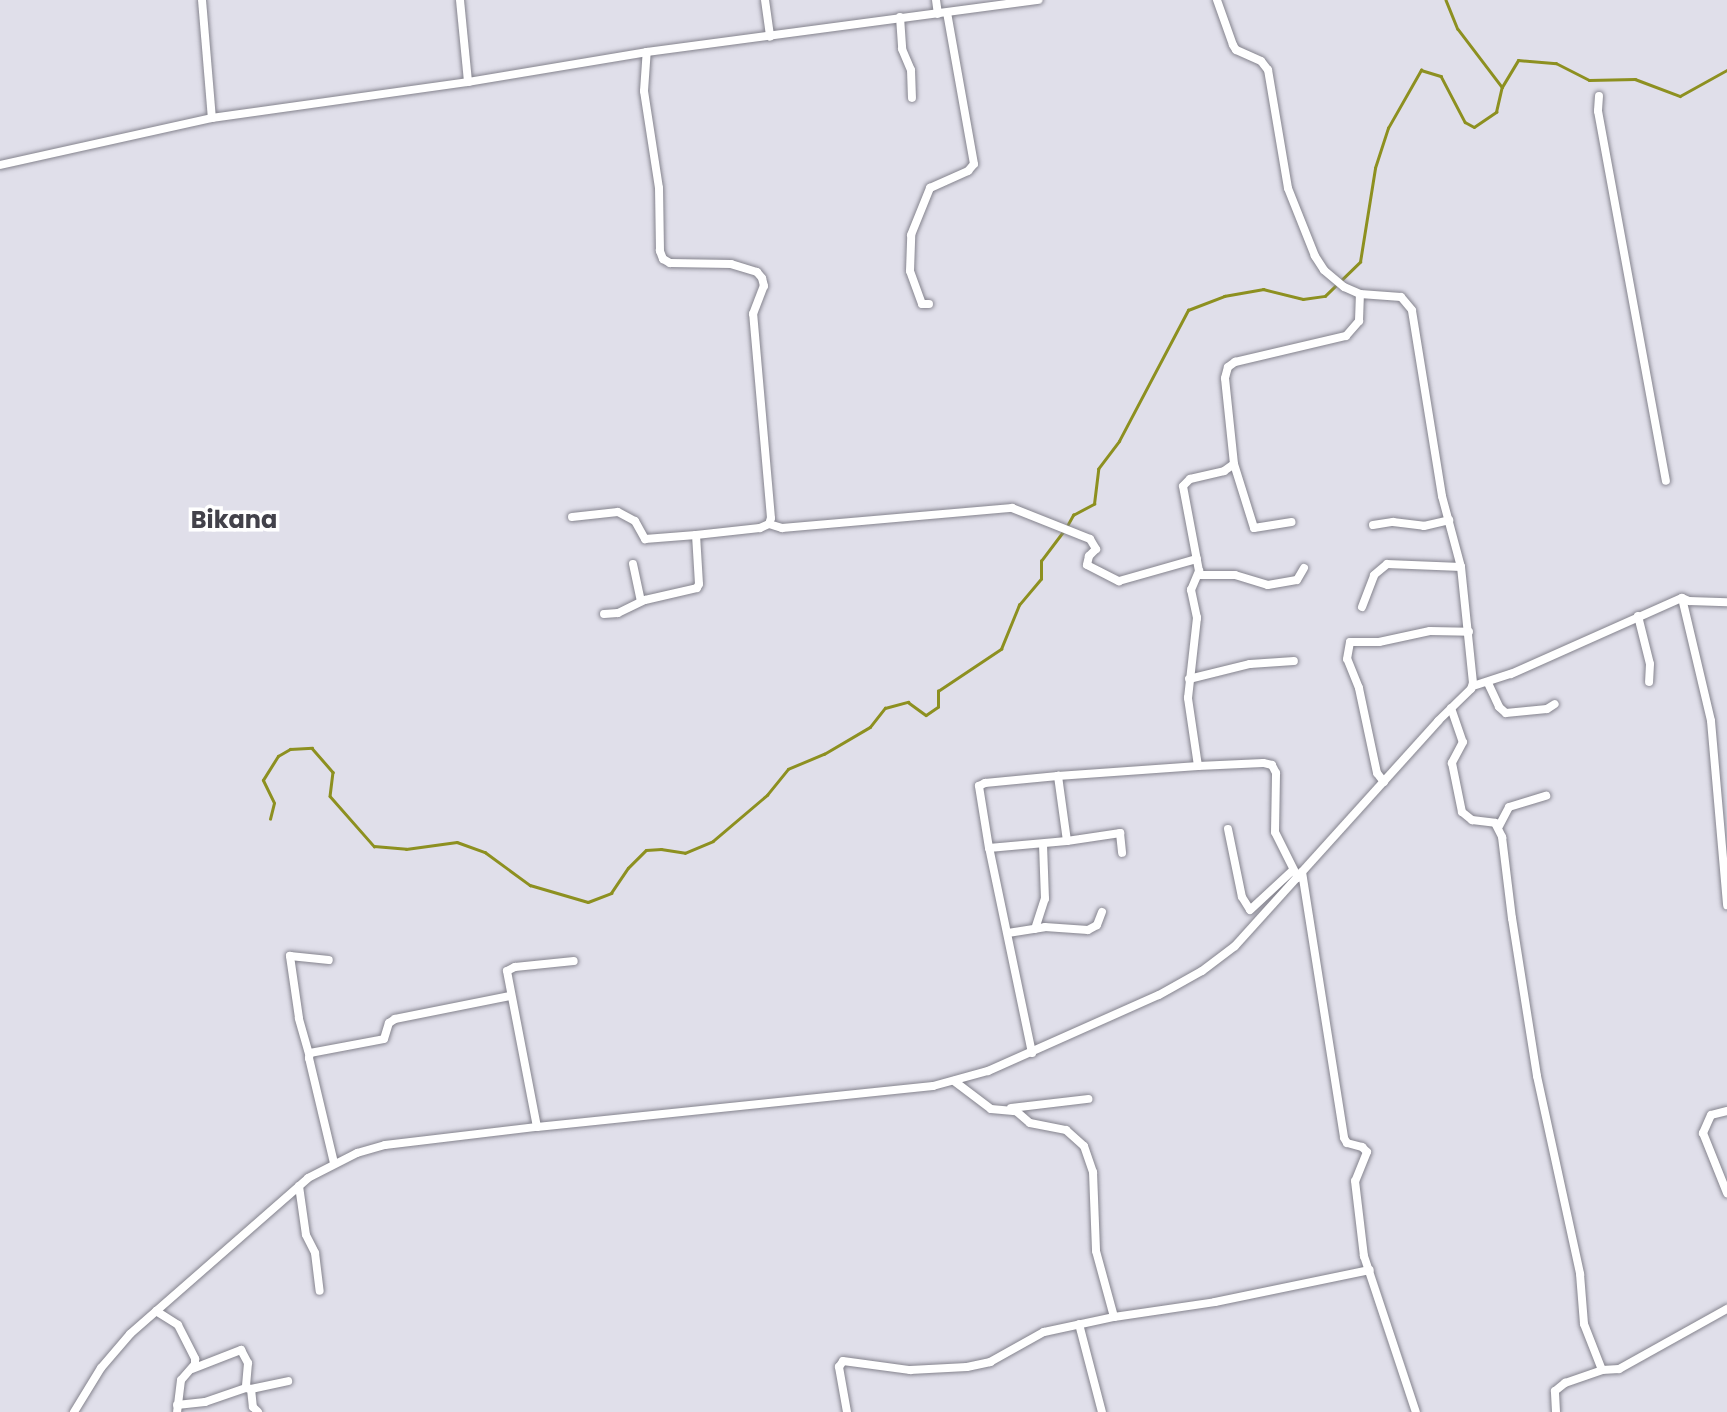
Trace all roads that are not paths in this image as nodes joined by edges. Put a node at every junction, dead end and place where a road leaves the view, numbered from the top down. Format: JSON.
{"nodes":[{"id":1,"x":202,"y":0,"type":"edge"},
{"id":2,"x":460,"y":0,"type":"edge"},
{"id":3,"x":765,"y":0,"type":"edge"},
{"id":4,"x":936,"y":0,"type":"edge"},
{"id":5,"x":1039,"y":0,"type":"edge"},
{"id":6,"x":1217,"y":0,"type":"edge"},
{"id":7,"x":947,"y":13,"type":"junction"},
{"id":8,"x":938,"y":14,"type":"junction"},
{"id":9,"x":900,"y":17,"type":"junction"},
{"id":10,"x":770,"y":37,"type":"junction"},
{"id":11,"x":647,"y":52,"type":"junction"},
{"id":12,"x":468,"y":82,"type":"junction"},
{"id":13,"x":1599,"y":96,"type":"dead end"},
{"id":14,"x":912,"y":98,"type":"dead end"},
{"id":15,"x":212,"y":118,"type":"junction"},
{"id":16,"x":0,"y":165,"type":"edge"},
{"id":17,"x":1360,"y":294,"type":"junction"},
{"id":18,"x":929,"y":304,"type":"dead end"},
{"id":19,"x":1234,"y":464,"type":"junction"},
{"id":20,"x":1665,"y":481,"type":"dead end"},
{"id":21,"x":572,"y":517,"type":"dead end"},
{"id":22,"x":1449,"y":520,"type":"junction"},
{"id":23,"x":1292,"y":522,"type":"dead end"},
{"id":24,"x":769,"y":524,"type":"junction"},
{"id":25,"x":1373,"y":525,"type":"dead end"},
{"id":26,"x":696,"y":535,"type":"junction"},
{"id":27,"x":1197,"y":559,"type":"junction"},
{"id":28,"x":632,"y":564,"type":"dead end"},
{"id":29,"x":1461,"y":567,"type":"junction"},
{"id":30,"x":1304,"y":568,"type":"dead end"},
{"id":31,"x":1198,"y":575,"type":"junction"},
{"id":32,"x":1682,"y":598,"type":"junction"},
{"id":33,"x":641,"y":601,"type":"junction"},
{"id":34,"x":1727,"y":602,"type":"edge"},
{"id":35,"x":1362,"y":607,"type":"dead end"},
{"id":36,"x":604,"y":614,"type":"dead end"},
{"id":37,"x":1638,"y":616,"type":"junction"},
{"id":38,"x":1469,"y":632,"type":"junction"},
{"id":39,"x":1294,"y":661,"type":"dead end"},
{"id":40,"x":1188,"y":679,"type":"junction"},
{"id":41,"x":1649,"y":682,"type":"dead end"},
{"id":42,"x":1488,"y":683,"type":"junction"},
{"id":43,"x":1473,"y":686,"type":"junction"},
{"id":44,"x":1555,"y":705,"type":"dead end"},
{"id":45,"x":1451,"y":708,"type":"junction"},
{"id":46,"x":1198,"y":766,"type":"junction"},
{"id":47,"x":1058,"y":776,"type":"junction"},
{"id":48,"x":1384,"y":782,"type":"junction"},
{"id":49,"x":1546,"y":796,"type":"dead end"},
{"id":50,"x":1499,"y":826,"type":"junction"},
{"id":51,"x":1228,"y":829,"type":"dead end"},
{"id":52,"x":1068,"y":841,"type":"junction"},
{"id":53,"x":1043,"y":844,"type":"junction"},
{"id":54,"x":989,"y":848,"type":"junction"},
{"id":55,"x":1122,"y":853,"type":"dead end"},
{"id":56,"x":1298,"y":873,"type":"junction"},
{"id":57,"x":1727,"y":905,"type":"edge"},
{"id":58,"x":1102,"y":912,"type":"dead end"},
{"id":59,"x":1035,"y":929,"type":"junction"},
{"id":60,"x":1008,"y":933,"type":"junction"},
{"id":61,"x":329,"y":960,"type":"dead end"},
{"id":62,"x":574,"y":961,"type":"dead end"},
{"id":63,"x":510,"y":996,"type":"junction"},
{"id":64,"x":1031,"y":1052,"type":"junction"},
{"id":65,"x":309,"y":1054,"type":"junction"},
{"id":66,"x":951,"y":1079,"type":"junction"},
{"id":67,"x":1088,"y":1099,"type":"dead end"},
{"id":68,"x":1008,"y":1109,"type":"junction"},
{"id":69,"x":1727,"y":1111,"type":"edge"},
{"id":70,"x":537,"y":1127,"type":"junction"},
{"id":71,"x":334,"y":1163,"type":"junction"},
{"id":72,"x":299,"y":1186,"type":"junction"},
{"id":73,"x":1727,"y":1193,"type":"edge"},
{"id":74,"x":1370,"y":1270,"type":"junction"},
{"id":75,"x":320,"y":1291,"type":"dead end"},
{"id":76,"x":1727,"y":1309,"type":"edge"},
{"id":77,"x":156,"y":1311,"type":"junction"},
{"id":78,"x":1114,"y":1317,"type":"junction"},
{"id":79,"x":1079,"y":1324,"type":"junction"},
{"id":80,"x":192,"y":1369,"type":"junction"},
{"id":81,"x":1602,"y":1370,"type":"junction"},
{"id":82,"x":288,"y":1381,"type":"dead end"},
{"id":83,"x":249,"y":1388,"type":"junction"},
{"id":84,"x":177,"y":1409,"type":"edge"},
{"id":85,"x":74,"y":1412,"type":"edge"},
{"id":86,"x":258,"y":1412,"type":"edge"},
{"id":87,"x":847,"y":1412,"type":"edge"},
{"id":88,"x":1102,"y":1412,"type":"edge"},
{"id":89,"x":1416,"y":1412,"type":"edge"},
{"id":90,"x":1556,"y":1412,"type":"edge"}],
"edges":[{"from":1,"to":15,"type":"street"},
{"from":2,"to":12,"type":"street"},
{"from":3,"to":10,"type":"street"},
{"from":4,"to":8,"type":"street"},
{"from":5,"to":7,"type":"street"},
{"from":6,"to":17,"type":"street"},
{"from":7,"to":8,"type":"street"},
{"from":7,"to":18,"type":"street"},
{"from":8,"to":9,"type":"street"},
{"from":9,"to":10,"type":"street"},
{"from":9,"to":14,"type":"street"},
{"from":10,"to":11,"type":"street"},
{"from":11,"to":12,"type":"street"},
{"from":11,"to":24,"type":"street"},
{"from":12,"to":15,"type":"street"},
{"from":13,"to":20,"type":"street"},
{"from":15,"to":16,"type":"street"},
{"from":17,"to":19,"type":"street"},
{"from":17,"to":22,"type":"street"},
{"from":19,"to":23,"type":"street"},
{"from":19,"to":27,"type":"street"},
{"from":21,"to":26,"type":"street"},
{"from":22,"to":25,"type":"street"},
{"from":22,"to":29,"type":"street"},
{"from":24,"to":26,"type":"street"},
{"from":24,"to":27,"type":"street"},
{"from":26,"to":33,"type":"street"},
{"from":27,"to":31,"type":"street"},
{"from":28,"to":33,"type":"street"},
{"from":29,"to":35,"type":"street"},
{"from":29,"to":38,"type":"street"},
{"from":30,"to":31,"type":"street"},
{"from":31,"to":40,"type":"street"},
{"from":32,"to":34,"type":"street"},
{"from":32,"to":37,"type":"street"},
{"from":32,"to":57,"type":"street"},
{"from":33,"to":36,"type":"street"},
{"from":37,"to":41,"type":"street"},
{"from":37,"to":42,"type":"street"},
{"from":38,"to":43,"type":"street"},
{"from":38,"to":48,"type":"street"},
{"from":39,"to":40,"type":"street"},
{"from":40,"to":46,"type":"street"},
{"from":42,"to":43,"type":"street"},
{"from":42,"to":44,"type":"street"},
{"from":43,"to":45,"type":"street"},
{"from":45,"to":48,"type":"street"},
{"from":45,"to":50,"type":"street"},
{"from":46,"to":47,"type":"street"},
{"from":46,"to":56,"type":"street"},
{"from":47,"to":52,"type":"street"},
{"from":47,"to":54,"type":"street"},
{"from":48,"to":56,"type":"street"},
{"from":49,"to":50,"type":"street"},
{"from":50,"to":81,"type":"street"},
{"from":51,"to":56,"type":"street"},
{"from":52,"to":53,"type":"street"},
{"from":52,"to":55,"type":"street"},
{"from":53,"to":54,"type":"street"},
{"from":53,"to":59,"type":"street"},
{"from":54,"to":60,"type":"street"},
{"from":56,"to":64,"type":"street"},
{"from":56,"to":74,"type":"street"},
{"from":58,"to":59,"type":"street"},
{"from":59,"to":60,"type":"street"},
{"from":60,"to":64,"type":"street"},
{"from":61,"to":65,"type":"street"},
{"from":62,"to":63,"type":"street"},
{"from":63,"to":65,"type":"street"},
{"from":63,"to":70,"type":"street"},
{"from":64,"to":66,"type":"street"},
{"from":65,"to":71,"type":"street"},
{"from":66,"to":68,"type":"street"},
{"from":66,"to":70,"type":"street"},
{"from":67,"to":68,"type":"street"},
{"from":68,"to":78,"type":"street"},
{"from":69,"to":73,"type":"street"},
{"from":70,"to":71,"type":"street"},
{"from":71,"to":72,"type":"street"},
{"from":72,"to":75,"type":"street"},
{"from":72,"to":77,"type":"street"},
{"from":74,"to":78,"type":"street"},
{"from":74,"to":89,"type":"street"},
{"from":76,"to":81,"type":"street"},
{"from":77,"to":80,"type":"street"},
{"from":77,"to":85,"type":"street"},
{"from":78,"to":79,"type":"street"},
{"from":79,"to":87,"type":"street"},
{"from":79,"to":88,"type":"street"},
{"from":80,"to":83,"type":"street"},
{"from":80,"to":84,"type":"street"},
{"from":81,"to":90,"type":"street"},
{"from":82,"to":83,"type":"street"},
{"from":83,"to":84,"type":"street"},
{"from":83,"to":86,"type":"street"}]}
